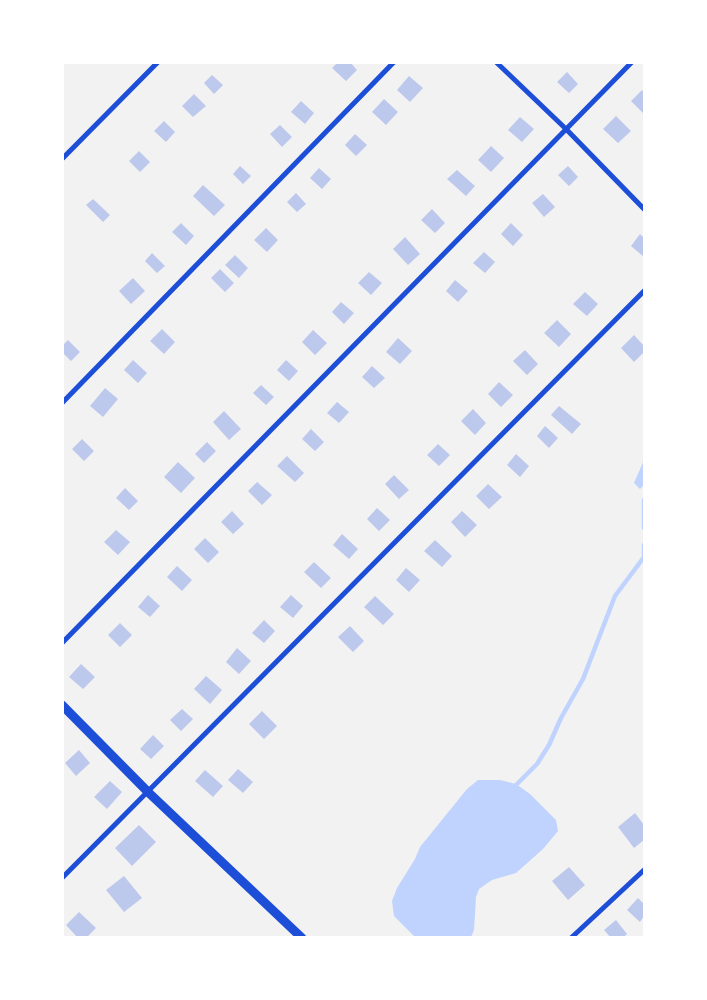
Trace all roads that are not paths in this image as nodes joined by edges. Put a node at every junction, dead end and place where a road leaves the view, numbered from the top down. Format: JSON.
{"nodes":[{"id":1,"x":158,"y":62,"type":"edge"},
{"id":2,"x":394,"y":62,"type":"edge"},
{"id":3,"x":496,"y":62,"type":"edge"},
{"id":4,"x":632,"y":62,"type":"edge"},
{"id":5,"x":566,"y":129,"type":"junction"},
{"id":6,"x":62,"y":159,"type":"edge"},
{"id":7,"x":644,"y":209,"type":"edge"},
{"id":8,"x":644,"y":291,"type":"edge"},
{"id":9,"x":62,"y":403,"type":"edge"},
{"id":10,"x":62,"y":643,"type":"edge"},
{"id":11,"x":62,"y":705,"type":"edge"},
{"id":12,"x":148,"y":792,"type":"junction"},
{"id":13,"x":644,"y":870,"type":"edge"},
{"id":14,"x":62,"y":878,"type":"edge"},
{"id":15,"x":302,"y":938,"type":"edge"},
{"id":16,"x":571,"y":938,"type":"edge"}],
"edges":[{"from":1,"to":6,"type":"street"},
{"from":2,"to":9,"type":"street"},
{"from":3,"to":5,"type":"street"},
{"from":4,"to":5,"type":"street"},
{"from":5,"to":7,"type":"street"},
{"from":5,"to":10,"type":"street"},
{"from":8,"to":12,"type":"street"},
{"from":11,"to":12,"type":"street"},
{"from":12,"to":14,"type":"street"},
{"from":12,"to":15,"type":"street"},
{"from":13,"to":16,"type":"street"}]}
